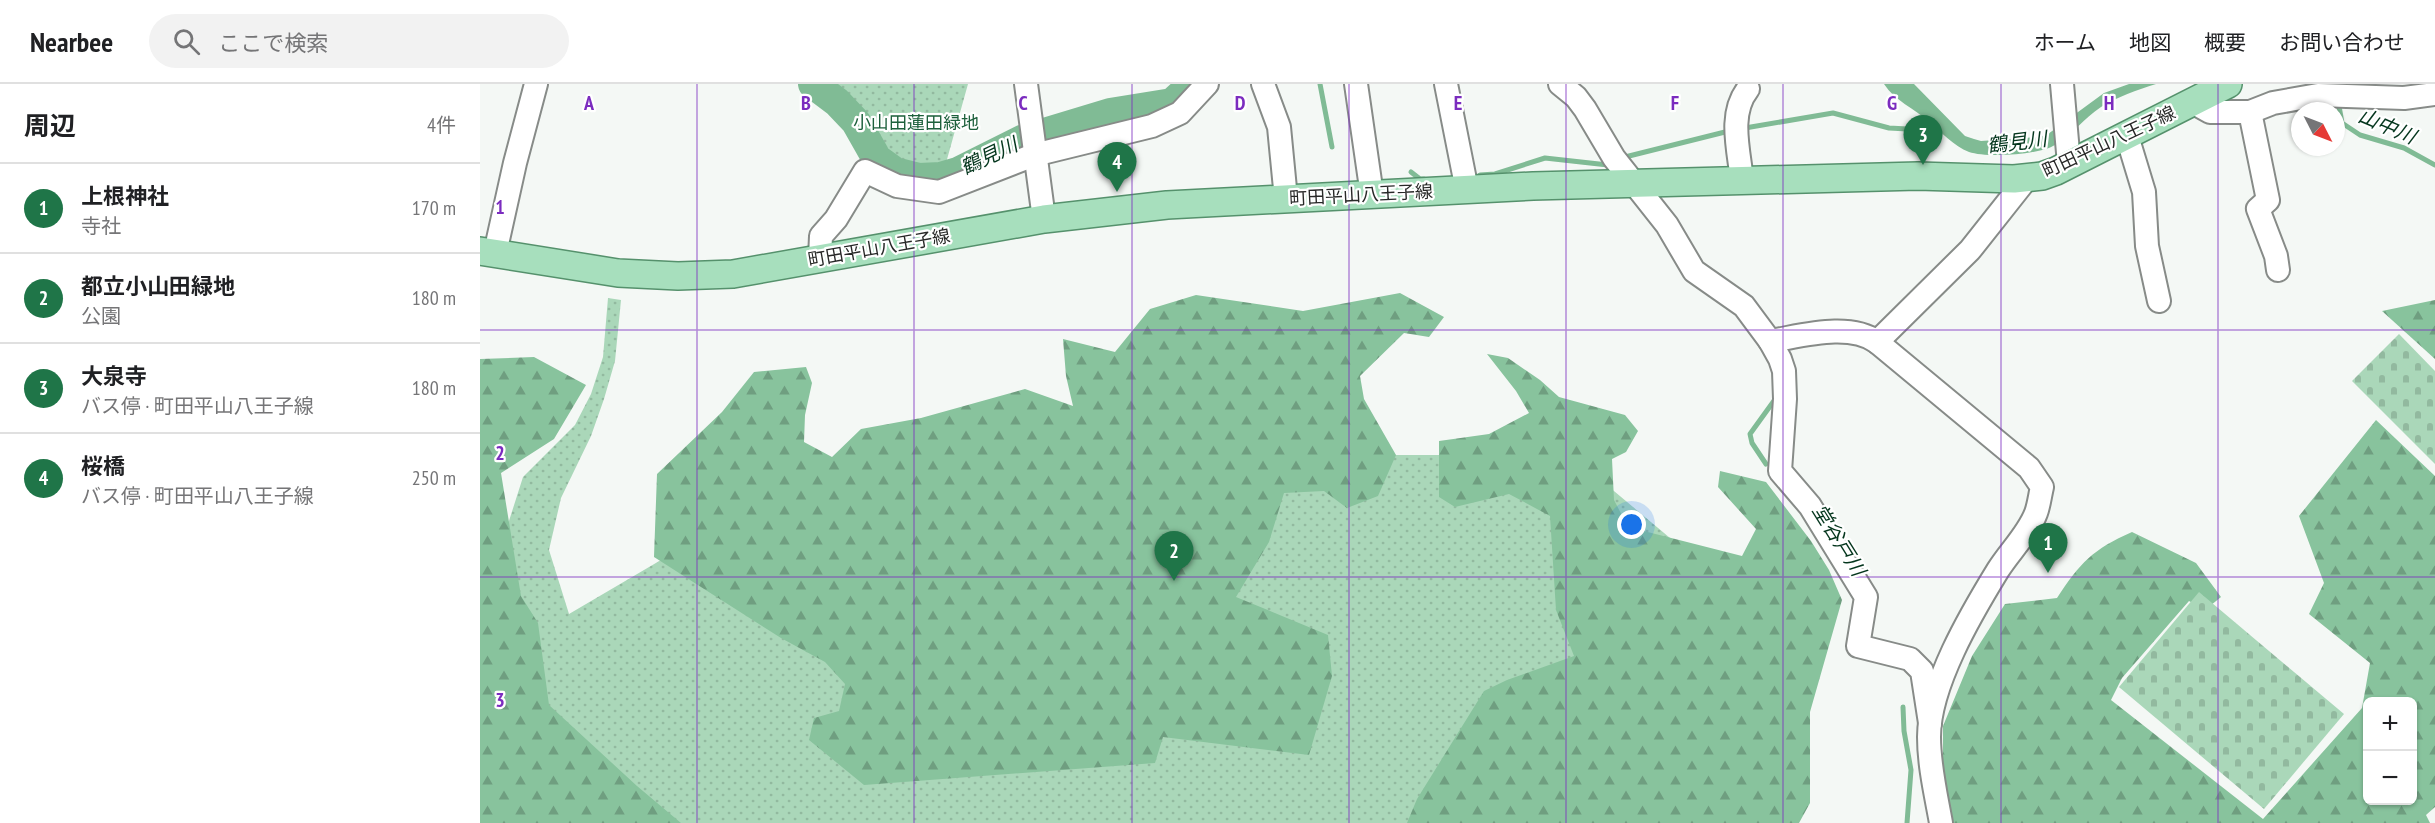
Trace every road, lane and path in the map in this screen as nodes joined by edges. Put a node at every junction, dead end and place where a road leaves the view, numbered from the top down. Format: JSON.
{"nodes":[{"id":1,"x":536,"y":84,"type":"edge"},
{"id":2,"x":1026,"y":84,"type":"edge"},
{"id":3,"x":1208,"y":84,"type":"edge"},
{"id":4,"x":1263,"y":84,"type":"edge"},
{"id":5,"x":1356,"y":84,"type":"edge"},
{"id":6,"x":1446,"y":84,"type":"edge"},
{"id":7,"x":1560,"y":84,"type":"edge"},
{"id":8,"x":2062,"y":84,"type":"edge"},
{"id":9,"x":2228,"y":84,"type":"edge"},
{"id":10,"x":1748,"y":89,"type":"dead end"},
{"id":11,"x":2435,"y":94,"type":"edge"},
{"id":12,"x":2192,"y":102,"type":"junction"},
{"id":13,"x":2250,"y":112,"type":"junction"},
{"id":14,"x":2127,"y":136,"type":"junction"},
{"id":15,"x":1033,"y":145,"type":"junction"},
{"id":16,"x":2068,"y":153,"type":"junction"},
{"id":17,"x":2027,"y":178,"type":"junction"},
{"id":18,"x":1742,"y":180,"type":"junction"},
{"id":19,"x":1636,"y":184,"type":"junction"},
{"id":20,"x":1467,"y":190,"type":"junction"},
{"id":21,"x":1372,"y":195,"type":"junction"},
{"id":22,"x":1286,"y":199,"type":"junction"},
{"id":23,"x":1044,"y":219,"type":"junction"},
{"id":24,"x":488,"y":252,"type":"edge"},
{"id":25,"x":820,"y":258,"type":"junction"},
{"id":26,"x":2278,"y":270,"type":"dead end"},
{"id":27,"x":2159,"y":301,"type":"dead end"},
{"id":28,"x":1770,"y":340,"type":"junction"},
{"id":29,"x":1877,"y":342,"type":"junction"},
{"id":30,"x":1930,"y":723,"type":"junction"},
{"id":31,"x":1941,"y":823,"type":"edge"}],
"edges":[{"from":1,"to":24,"type":"street"},
{"from":2,"to":15,"type":"street"},
{"from":3,"to":15,"type":"street"},
{"from":4,"to":22,"type":"street"},
{"from":5,"to":21,"type":"street"},
{"from":6,"to":20,"type":"street"},
{"from":7,"to":19,"type":"street"},
{"from":8,"to":16,"type":"street"},
{"from":9,"to":12,"type":"main road","name":"町田平山八王子線"},
{"from":10,"to":18,"type":"street"},
{"from":11,"to":13,"type":"street"},
{"from":12,"to":13,"type":"street"},
{"from":12,"to":14,"type":"main road","name":"町田平山八王子線"},
{"from":13,"to":26,"type":"street"},
{"from":14,"to":16,"type":"main road","name":"町田平山八王子線"},
{"from":14,"to":27,"type":"street"},
{"from":15,"to":23,"type":"street"},
{"from":15,"to":25,"type":"street"},
{"from":16,"to":17,"type":"main road","name":"町田平山八王子線"},
{"from":17,"to":18,"type":"main road","name":"町田平山八王子線"},
{"from":17,"to":29,"type":"street"},
{"from":18,"to":19,"type":"main road","name":"町田平山八王子線"},
{"from":19,"to":20,"type":"main road","name":"町田平山八王子線"},
{"from":19,"to":28,"type":"street"},
{"from":20,"to":21,"type":"main road","name":"町田平山八王子線"},
{"from":21,"to":22,"type":"main road","name":"町田平山八王子線"},
{"from":22,"to":23,"type":"main road","name":"町田平山八王子線"},
{"from":23,"to":25,"type":"main road","name":"町田平山八王子線"},
{"from":24,"to":25,"type":"main road","name":"町田平山八王子線"},
{"from":28,"to":29,"type":"street"},
{"from":28,"to":30,"type":"street"},
{"from":29,"to":30,"type":"street"},
{"from":30,"to":31,"type":"street"}]}
